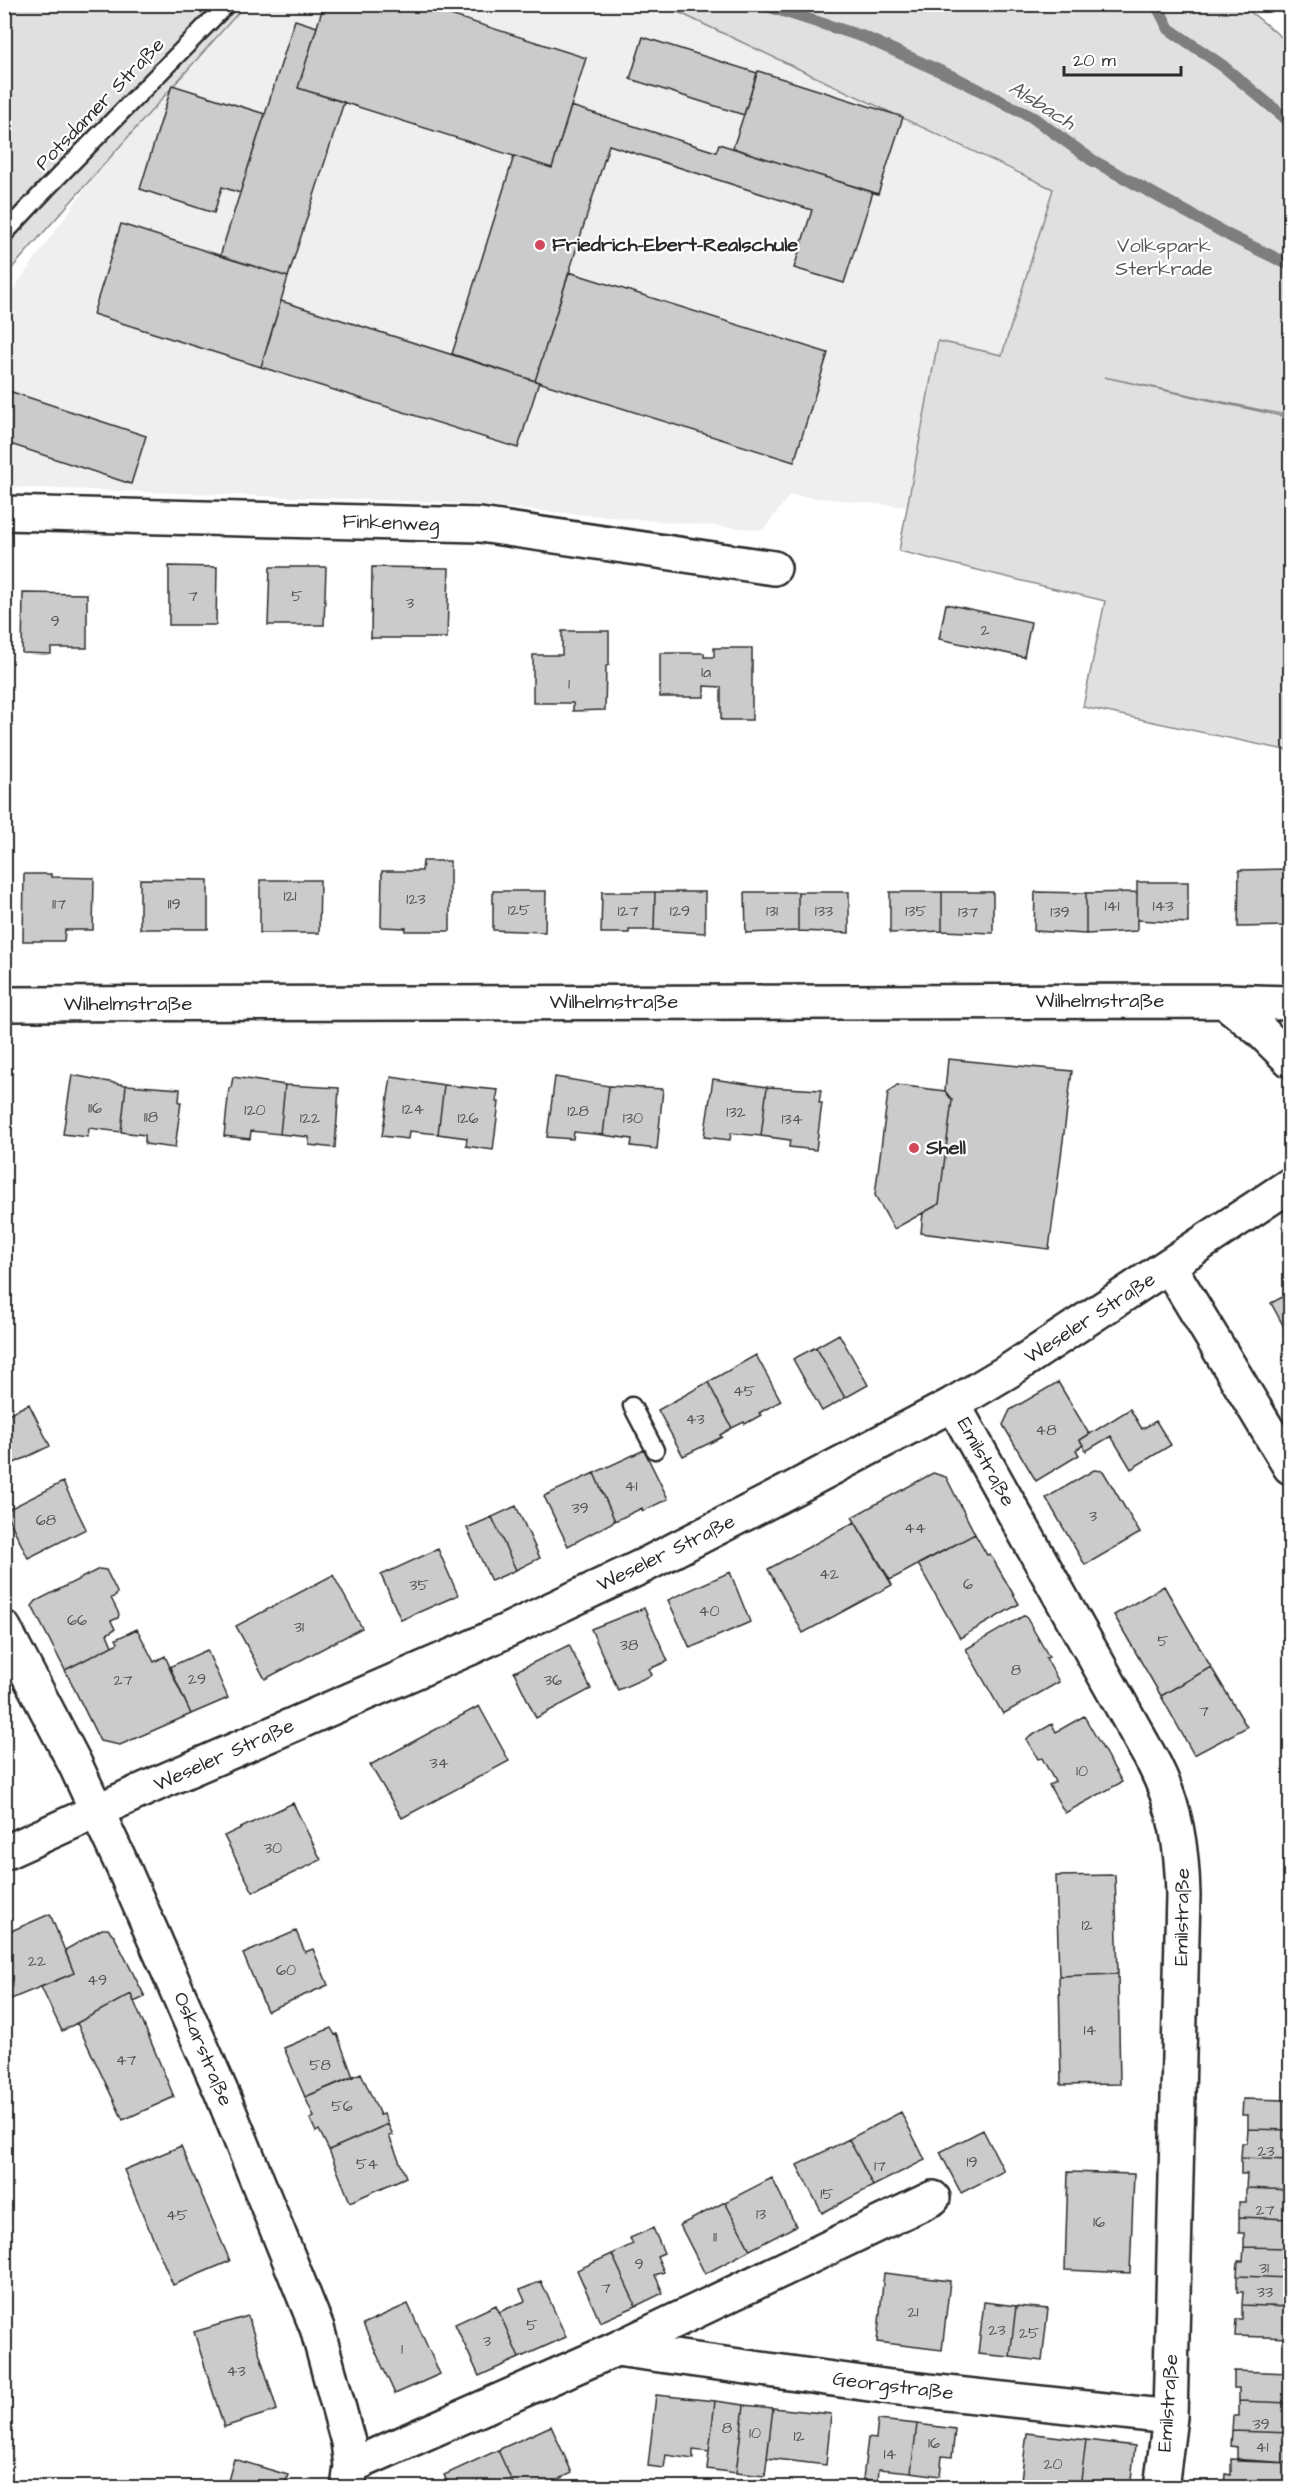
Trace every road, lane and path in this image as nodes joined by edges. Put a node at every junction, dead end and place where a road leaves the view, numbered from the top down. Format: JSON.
{"nodes":[{"id":1,"x":227,"y":4,"type":"edge"},
{"id":2,"x":4,"y":234,"type":"edge"},
{"id":3,"x":4,"y":513,"type":"edge"},
{"id":4,"x":774,"y":568,"type":"dead end"},
{"id":5,"x":1224,"y":1001,"type":"junction"},
{"id":6,"x":1290,"y":1003,"type":"edge"},
{"id":7,"x":4,"y":1004,"type":"edge"},
{"id":8,"x":1290,"y":1060,"type":"edge"},
{"id":9,"x":1290,"y":1185,"type":"edge"},
{"id":10,"x":1170,"y":1266,"type":"junction"},
{"id":11,"x":953,"y":1404,"type":"junction"},
{"id":12,"x":632,"y":1406,"type":"dead end"},
{"id":13,"x":655,"y":1450,"type":"dead end"},
{"id":14,"x":1290,"y":1467,"type":"edge"},
{"id":15,"x":4,"y":1628,"type":"edge"},
{"id":16,"x":98,"y":1812,"type":"junction"},
{"id":17,"x":4,"y":1853,"type":"edge"},
{"id":18,"x":933,"y":2198,"type":"dead end"},
{"id":19,"x":616,"y":2349,"type":"junction"},
{"id":20,"x":1170,"y":2417,"type":"junction"},
{"id":21,"x":350,"y":2477,"type":"edge"},
{"id":22,"x":1161,"y":2487,"type":"edge"}],
"edges":[{"from":1,"to":2,"type":"lane","name":"Potsdamer Straße"},
{"from":3,"to":4,"type":"street","name":"Finkenweg"},
{"from":5,"to":6,"type":"street","name":"Wilhelmstraße"},
{"from":5,"to":7,"type":"street","name":"Wilhelmstraße"},
{"from":5,"to":8,"type":"street"},
{"from":9,"to":10,"type":"street","name":"Weseler Straße"},
{"from":10,"to":11,"type":"street","name":"Weseler Straße"},
{"from":10,"to":14,"type":"street"},
{"from":11,"to":16,"type":"street","name":"Weseler Straße"},
{"from":11,"to":20,"type":"street","name":"Emilstraße"},
{"from":12,"to":13,"type":"lane"},
{"from":15,"to":16,"type":"street","name":"Oskarstraße"},
{"from":16,"to":17,"type":"street","name":"Weseler Straße"},
{"from":16,"to":21,"type":"street","name":"Oskarstraße"},
{"from":18,"to":19,"type":"street"},
{"from":19,"to":20,"type":"street","name":"Georgstraße"},
{"from":19,"to":21,"type":"street"},
{"from":20,"to":22,"type":"street","name":"Emilstraße"}]}
